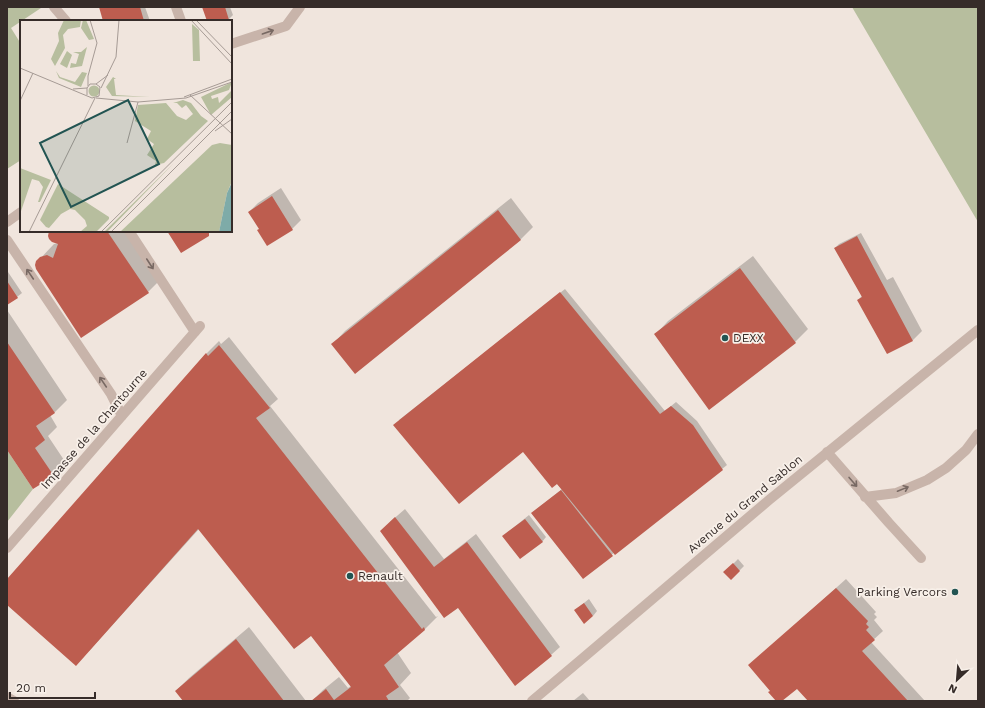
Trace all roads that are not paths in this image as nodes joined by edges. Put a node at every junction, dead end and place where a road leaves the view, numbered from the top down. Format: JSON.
{"nodes":[{"id":1,"x":54,"y":7,"type":"edge"},
{"id":2,"x":176,"y":7,"type":"edge"},
{"id":3,"x":300,"y":7,"type":"edge"},
{"id":4,"x":65,"y":20,"type":"edge"},
{"id":5,"x":181,"y":20,"type":"edge"},
{"id":6,"x":232,"y":44,"type":"edge"},
{"id":7,"x":20,"y":213,"type":"edge"},
{"id":8,"x":7,"y":222,"type":"edge"},
{"id":9,"x":130,"y":232,"type":"edge"},
{"id":10,"x":7,"y":240,"type":"edge"},
{"id":11,"x":977,"y":333,"type":"edge"},
{"id":12,"x":122,"y":416,"type":"junction"},
{"id":13,"x":978,"y":434,"type":"edge"},
{"id":14,"x":827,"y":452,"type":"junction"},
{"id":15,"x":865,"y":496,"type":"junction"},
{"id":16,"x":7,"y":548,"type":"edge"},
{"id":17,"x":921,"y":558,"type":"dead end"},
{"id":18,"x":7,"y":697,"type":"edge"},
{"id":19,"x":14,"y":701,"type":"edge"},
{"id":20,"x":532,"y":701,"type":"edge"}],
"edges":[{"from":1,"to":4,"type":"street"},
{"from":2,"to":5,"type":"street"},
{"from":6,"to":3,"type":"street","one_way":true},
{"from":7,"to":8,"type":"street"},
{"from":9,"to":12,"type":"street","name":"Impasse de la Chantourne","one_way":true},
{"from":12,"to":10,"type":"street","one_way":true},
{"from":11,"to":14,"type":"street","name":"Avenue du Grand Sablon"},
{"from":12,"to":16,"type":"street","name":"Impasse de la Chantourne"},
{"from":15,"to":13,"type":"street","one_way":true},
{"from":14,"to":15,"type":"street","one_way":true},
{"from":14,"to":20,"type":"street","name":"Avenue du Grand Sablon"},
{"from":15,"to":17,"type":"street"},
{"from":18,"to":19,"type":"street"}]}
